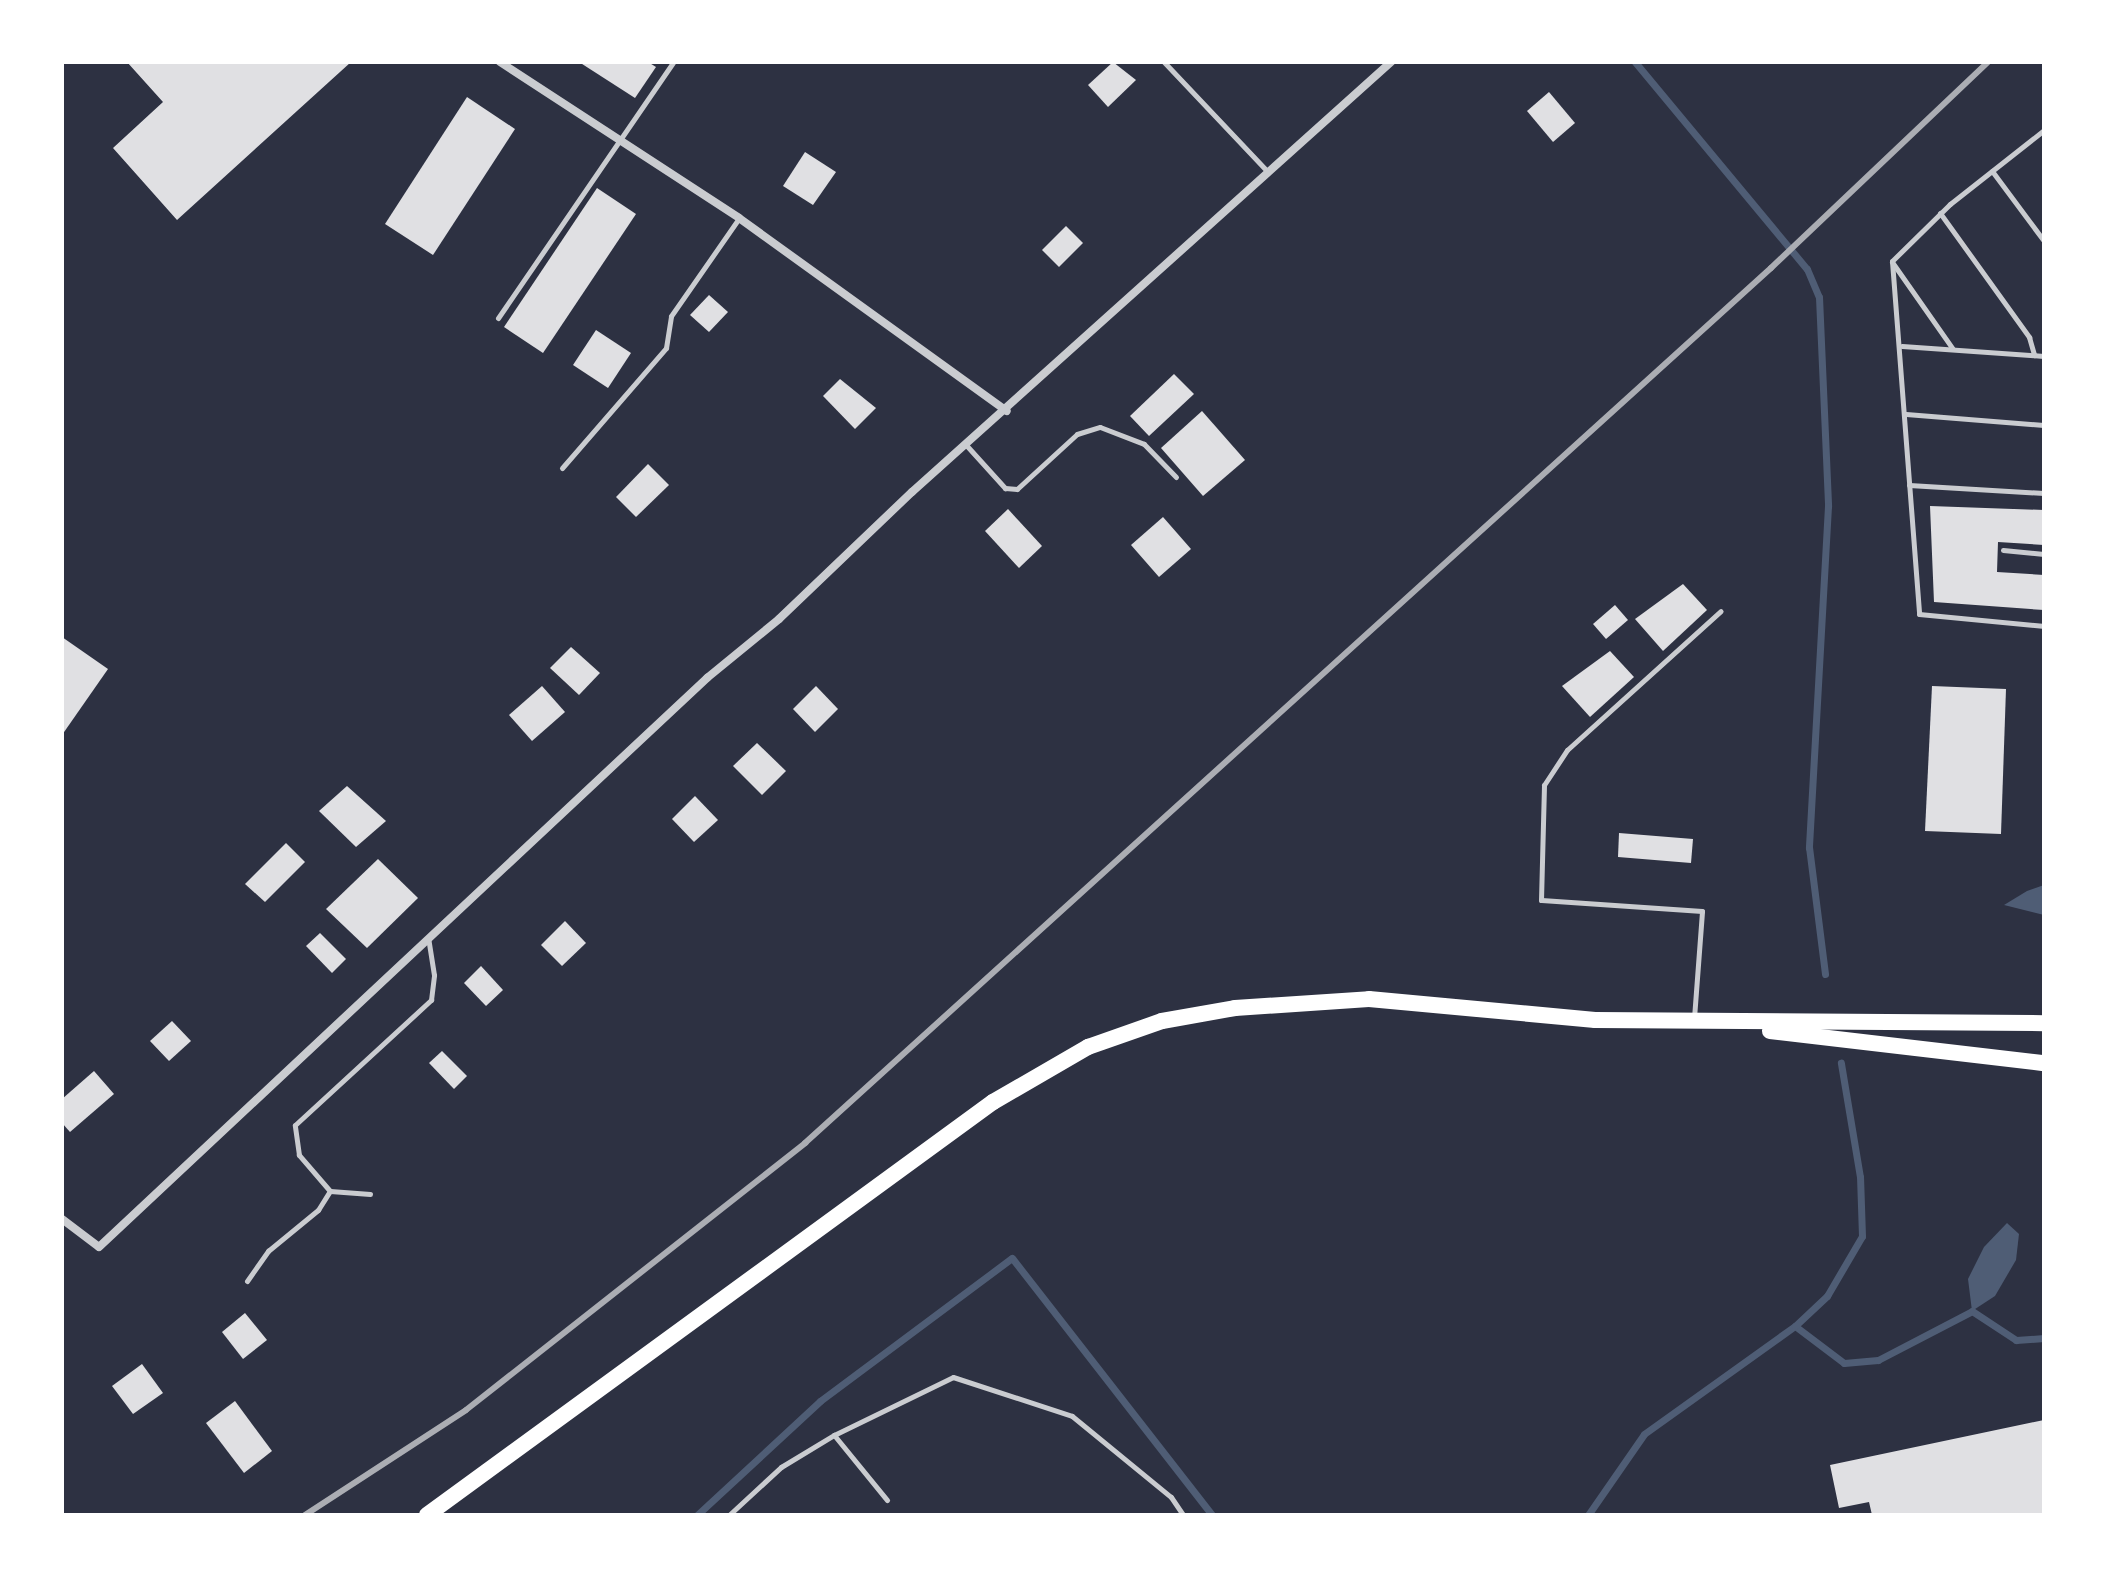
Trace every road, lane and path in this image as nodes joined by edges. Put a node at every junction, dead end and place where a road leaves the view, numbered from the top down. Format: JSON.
{"nodes":[{"id":1,"x":673,"y":62,"type":"edge"},
{"id":2,"x":1164,"y":62,"type":"edge"},
{"id":3,"x":1391,"y":62,"type":"edge"},
{"id":4,"x":503,"y":63,"type":"edge"},
{"id":5,"x":2044,"y":130,"type":"edge"},
{"id":6,"x":621,"y":138,"type":"junction"},
{"id":7,"x":1992,"y":171,"type":"junction"},
{"id":8,"x":1269,"y":174,"type":"junction"},
{"id":9,"x":1940,"y":213,"type":"junction"},
{"id":10,"x":739,"y":218,"type":"junction"},
{"id":11,"x":2044,"y":241,"type":"edge"},
{"id":12,"x":1892,"y":261,"type":"junction"},
{"id":13,"x":498,"y":318,"type":"dead end"},
{"id":14,"x":1902,"y":346,"type":"junction"},
{"id":15,"x":1953,"y":349,"type":"junction"},
{"id":16,"x":2034,"y":355,"type":"junction"},
{"id":17,"x":2044,"y":356,"type":"edge"},
{"id":18,"x":1007,"y":411,"type":"junction"},
{"id":19,"x":1906,"y":414,"type":"junction"},
{"id":20,"x":2044,"y":425,"type":"edge"},
{"id":21,"x":967,"y":446,"type":"junction"},
{"id":22,"x":562,"y":468,"type":"dead end"},
{"id":23,"x":1176,"y":477,"type":"dead end"},
{"id":24,"x":1909,"y":485,"type":"junction"},
{"id":25,"x":2044,"y":493,"type":"edge"},
{"id":26,"x":2003,"y":550,"type":"dead end"},
{"id":27,"x":2044,"y":554,"type":"edge"},
{"id":28,"x":1721,"y":611,"type":"dead end"},
{"id":29,"x":2044,"y":626,"type":"edge"},
{"id":30,"x":428,"y":938,"type":"junction"},
{"id":31,"x":2044,"y":1023,"type":"edge"},
{"id":32,"x":1701,"y":1024,"type":"junction"},
{"id":33,"x":2044,"y":1063,"type":"edge"},
{"id":34,"x":330,"y":1191,"type":"junction"},
{"id":35,"x":370,"y":1194,"type":"dead end"},
{"id":36,"x":62,"y":1219,"type":"edge"},
{"id":37,"x":247,"y":1281,"type":"dead end"},
{"id":38,"x":834,"y":1435,"type":"junction"},
{"id":39,"x":887,"y":1500,"type":"dead end"},
{"id":40,"x":427,"y":1515,"type":"edge"},
{"id":41,"x":729,"y":1515,"type":"edge"},
{"id":42,"x":1183,"y":1515,"type":"edge"}],
"edges":[{"from":1,"to":6,"type":"lane"},
{"from":2,"to":8,"type":"lane"},
{"from":3,"to":8,"type":"street"},
{"from":4,"to":6,"type":"street"},
{"from":5,"to":7,"type":"lane"},
{"from":6,"to":10,"type":"street"},
{"from":6,"to":13,"type":"lane"},
{"from":7,"to":9,"type":"lane"},
{"from":7,"to":11,"type":"lane"},
{"from":8,"to":18,"type":"street"},
{"from":9,"to":12,"type":"lane"},
{"from":9,"to":16,"type":"lane"},
{"from":10,"to":18,"type":"street"},
{"from":10,"to":22,"type":"lane"},
{"from":12,"to":14,"type":"lane"},
{"from":12,"to":15,"type":"lane"},
{"from":14,"to":15,"type":"lane"},
{"from":14,"to":19,"type":"lane"},
{"from":15,"to":16,"type":"lane"},
{"from":16,"to":17,"type":"lane"},
{"from":18,"to":21,"type":"street"},
{"from":19,"to":20,"type":"lane"},
{"from":19,"to":24,"type":"lane"},
{"from":21,"to":23,"type":"lane"},
{"from":21,"to":30,"type":"street"},
{"from":24,"to":25,"type":"lane"},
{"from":24,"to":29,"type":"lane"},
{"from":26,"to":27,"type":"lane"},
{"from":28,"to":32,"type":"lane"},
{"from":30,"to":34,"type":"lane"},
{"from":30,"to":36,"type":"street"},
{"from":31,"to":32,"type":"main road"},
{"from":32,"to":33,"type":"main road"},
{"from":32,"to":40,"type":"main road"},
{"from":34,"to":35,"type":"lane"},
{"from":34,"to":37,"type":"lane"},
{"from":38,"to":39,"type":"lane"},
{"from":38,"to":41,"type":"lane"},
{"from":38,"to":42,"type":"lane"}]}
